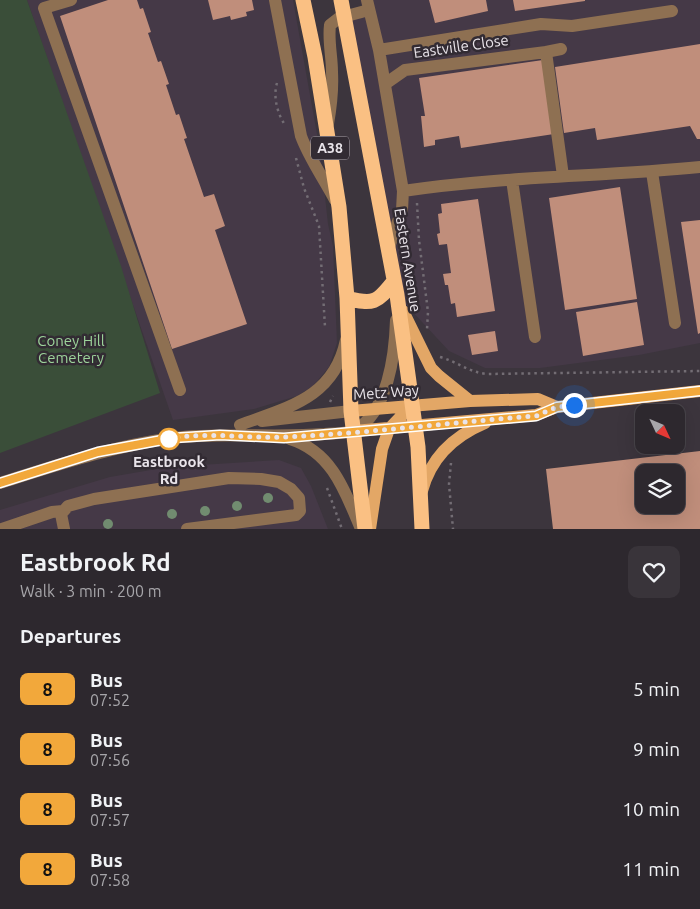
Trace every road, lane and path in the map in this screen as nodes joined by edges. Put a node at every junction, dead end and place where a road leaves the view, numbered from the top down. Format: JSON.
{"nodes":[{"id":1,"x":72,"y":0,"type":"edge"},
{"id":2,"x":275,"y":0,"type":"edge"},
{"id":3,"x":303,"y":0,"type":"edge"},
{"id":4,"x":341,"y":0,"type":"edge"},
{"id":5,"x":368,"y":5,"type":"edge"},
{"id":6,"x":672,"y":11,"type":"dead end"},
{"id":7,"x":345,"y":16,"type":"junction"},
{"id":8,"x":561,"y":49,"type":"dead end"},
{"id":9,"x":379,"y":50,"type":"junction"},
{"id":10,"x":546,"y":52,"type":"junction"},
{"id":11,"x":385,"y":84,"type":"junction"},
{"id":12,"x":327,"y":128,"type":"junction"},
{"id":13,"x":700,"y":167,"type":"edge"},
{"id":14,"x":652,"y":172,"type":"junction"},
{"id":15,"x":563,"y":176,"type":"junction"},
{"id":16,"x":512,"y":180,"type":"junction"},
{"id":17,"x":410,"y":190,"type":"junction"},
{"id":18,"x":339,"y":207,"type":"junction"},
{"id":19,"x":389,"y":247,"type":"junction"},
{"id":20,"x":395,"y":288,"type":"junction"},
{"id":21,"x":347,"y":298,"type":"junction"},
{"id":22,"x":675,"y":323,"type":"dead end"},
{"id":23,"x":348,"y":332,"type":"junction"},
{"id":24,"x":427,"y":334,"type":"dead end"},
{"id":25,"x":536,"y":337,"type":"dead end"},
{"id":26,"x":436,"y":354,"type":"dead end"},
{"id":27,"x":700,"y":370,"type":"edge"},
{"id":28,"x":180,"y":390,"type":"dead end"},
{"id":29,"x":700,"y":391,"type":"edge"},
{"id":30,"x":470,"y":401,"type":"junction"},
{"id":31,"x":412,"y":406,"type":"junction"},
{"id":32,"x":557,"y":407,"type":"junction"},
{"id":33,"x":376,"y":408,"type":"junction"},
{"id":34,"x":351,"y":411,"type":"junction"},
{"id":35,"x":495,"y":419,"type":"junction"},
{"id":36,"x":240,"y":424,"type":"junction"},
{"id":37,"x":415,"y":426,"type":"junction"},
{"id":38,"x":389,"y":429,"type":"junction"},
{"id":39,"x":354,"y":431,"type":"junction"},
{"id":40,"x":220,"y":435,"type":"junction"},
{"id":41,"x":284,"y":438,"type":"junction"},
{"id":42,"x":444,"y":449,"type":"junction"},
{"id":43,"x":324,"y":482,"type":"dead end"},
{"id":44,"x":0,"y":483,"type":"edge"},
{"id":45,"x":421,"y":495,"type":"junction"},
{"id":46,"x":63,"y":512,"type":"junction"},
{"id":47,"x":24,"y":525,"type":"edge"},
{"id":48,"x":2,"y":529,"type":"edge"},
{"id":49,"x":64,"y":529,"type":"edge"},
{"id":50,"x":187,"y":529,"type":"edge"},
{"id":51,"x":342,"y":529,"type":"edge"},
{"id":52,"x":361,"y":529,"type":"edge"},
{"id":53,"x":365,"y":529,"type":"edge"},
{"id":54,"x":370,"y":529,"type":"edge"},
{"id":55,"x":422,"y":529,"type":"edge"},
{"id":56,"x":453,"y":529,"type":"edge"}],
"edges":[{"from":1,"to":28,"type":"street"},
{"from":2,"to":18,"type":"street"},
{"from":3,"to":12,"type":"highway","number":"A38"},
{"from":4,"to":7,"type":"highway","name":"Eastern Avenue","number":"A38"},
{"from":5,"to":7,"type":"street"},
{"from":5,"to":9,"type":"street"},
{"from":6,"to":9,"type":"street"},
{"from":7,"to":12,"type":"street"},
{"from":7,"to":19,"type":"highway","name":"Eastern Avenue","number":"A38"},
{"from":8,"to":10,"type":"street","name":"Eastville Close"},
{"from":9,"to":11,"type":"street"},
{"from":10,"to":11,"type":"street","name":"Eastville Close"},
{"from":10,"to":15,"type":"street"},
{"from":11,"to":17,"type":"street"},
{"from":12,"to":18,"type":"highway","number":"A38"},
{"from":13,"to":14,"type":"street"},
{"from":14,"to":15,"type":"street"},
{"from":14,"to":22,"type":"street"},
{"from":15,"to":16,"type":"street"},
{"from":16,"to":17,"type":"street"},
{"from":16,"to":25,"type":"street"},
{"from":17,"to":19,"type":"street"},
{"from":17,"to":24,"type":"path"},
{"from":18,"to":21,"type":"highway","number":"A38"},
{"from":19,"to":20,"type":"highway","name":"Eastern Avenue","number":"A38"},
{"from":20,"to":21,"type":"highway"},
{"from":20,"to":30,"type":"main road"},
{"from":20,"to":31,"type":"highway","name":"Eastern Avenue","number":"A38"},
{"from":20,"to":33,"type":"street"},
{"from":21,"to":23,"type":"highway","number":"A38"},
{"from":23,"to":34,"type":"highway","number":"A38"},
{"from":23,"to":36,"type":"street"},
{"from":26,"to":27,"type":"path"},
{"from":29,"to":32,"type":"main road","name":"Metz Way"},
{"from":30,"to":31,"type":"main road","name":"Metz Way"},
{"from":30,"to":32,"type":"main road","name":"Metz Way"},
{"from":31,"to":33,"type":"main road","name":"Metz Way"},
{"from":31,"to":37,"type":"highway","name":"Eastern Avenue","number":"A38"},
{"from":31,"to":38,"type":"main road"},
{"from":32,"to":35,"type":"main road","name":"Metz Way"},
{"from":33,"to":34,"type":"main road","name":"Metz Way"},
{"from":33,"to":39,"type":"street"},
{"from":34,"to":36,"type":"street","name":"Metz Way"},
{"from":34,"to":39,"type":"highway","number":"A38"},
{"from":35,"to":37,"type":"main road","name":"Metz Way"},
{"from":35,"to":42,"type":"main road"},
{"from":36,"to":40,"type":"street","name":"Metz Way"},
{"from":37,"to":38,"type":"main road","name":"Metz Way"},
{"from":37,"to":45,"type":"highway","name":"Eastern Avenue","number":"A38"},
{"from":38,"to":39,"type":"main road","name":"Metz Way"},
{"from":38,"to":54,"type":"main road"},
{"from":39,"to":41,"type":"street","name":"Metz Way"},
{"from":39,"to":53,"type":"highway","number":"A38"},
{"from":40,"to":41,"type":"street","name":"Metz Way"},
{"from":40,"to":44,"type":"street","name":"Metz Way"},
{"from":41,"to":52,"type":"street"},
{"from":42,"to":45,"type":"main road"},
{"from":42,"to":56,"type":"path"},
{"from":43,"to":51,"type":"path"},
{"from":45,"to":55,"type":"highway","name":"Eastern Avenue","number":"A38"},
{"from":46,"to":47,"type":"street"},
{"from":46,"to":49,"type":"street"},
{"from":46,"to":50,"type":"street"},
{"from":47,"to":48,"type":"street"}]}
